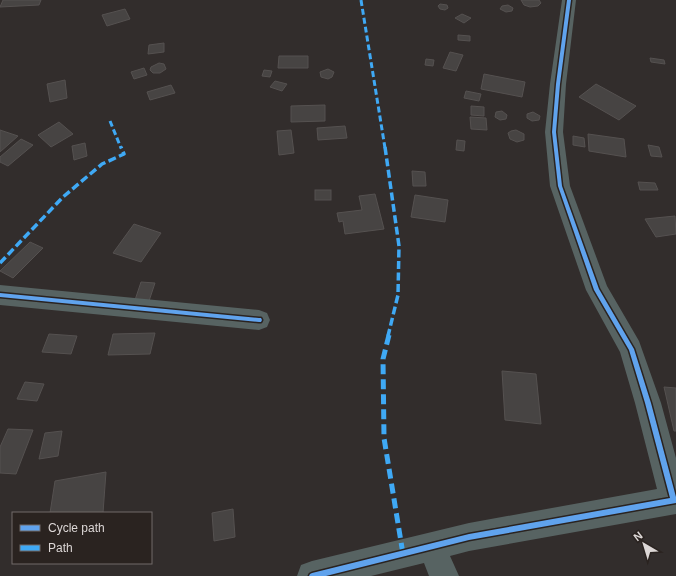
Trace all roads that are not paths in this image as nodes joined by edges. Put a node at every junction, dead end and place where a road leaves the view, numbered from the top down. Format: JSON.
{"nodes":[{"id":1,"x":569,"y":0,"type":"edge"},
{"id":2,"x":0,"y":295,"type":"edge"},
{"id":3,"x":259,"y":320,"type":"dead end"},
{"id":4,"x":675,"y":501,"type":"edge"},
{"id":5,"x":431,"y":546,"type":"junction"},
{"id":6,"x":312,"y":576,"type":"edge"},
{"id":7,"x":444,"y":576,"type":"edge"}],
"edges":[{"from":1,"to":4,"type":"street"},
{"from":2,"to":3,"type":"street"},
{"from":4,"to":5,"type":"street"},
{"from":5,"to":6,"type":"street"},
{"from":5,"to":7,"type":"street"}]}
